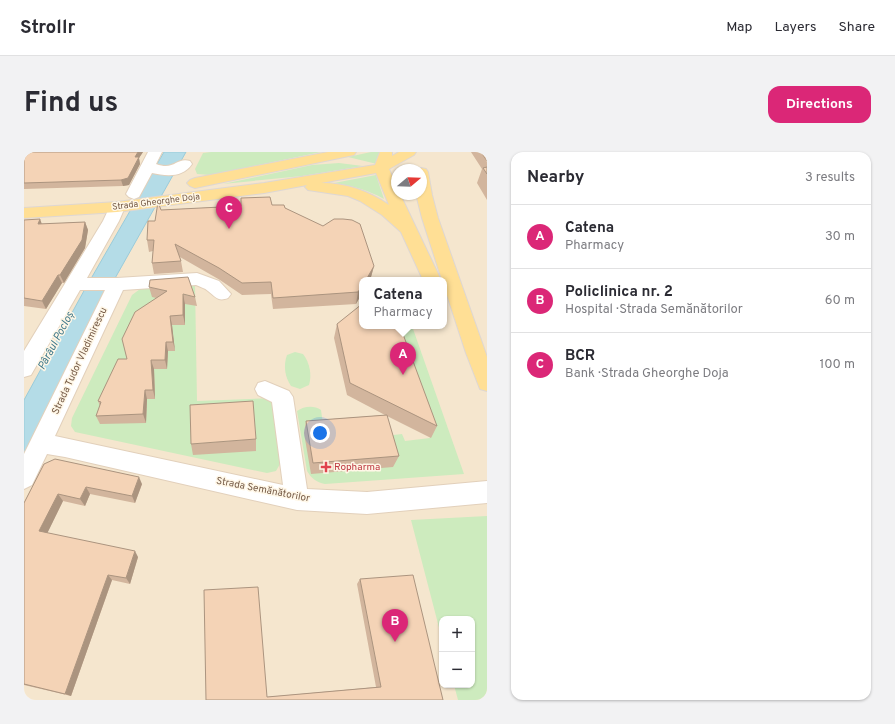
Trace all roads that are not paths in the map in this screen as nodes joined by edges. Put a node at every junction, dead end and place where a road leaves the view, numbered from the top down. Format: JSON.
{"nodes":[{"id":1,"x":156,"y":152,"type":"edge"},
{"id":2,"x":349,"y":152,"type":"edge"},
{"id":3,"x":386,"y":152,"type":"edge"},
{"id":4,"x":409,"y":152,"type":"edge"},
{"id":5,"x":420,"y":152,"type":"edge"},
{"id":6,"x":188,"y":158,"type":"edge"},
{"id":7,"x":307,"y":161,"type":"junction"},
{"id":8,"x":421,"y":164,"type":"edge"},
{"id":9,"x":148,"y":166,"type":"junction"},
{"id":10,"x":382,"y":168,"type":"junction"},
{"id":11,"x":391,"y":173,"type":"edge"},
{"id":12,"x":191,"y":184,"type":"junction"},
{"id":13,"x":264,"y":188,"type":"junction"},
{"id":14,"x":134,"y":194,"type":"junction"},
{"id":15,"x":24,"y":200,"type":"edge"},
{"id":16,"x":418,"y":200,"type":"edge"},
{"id":17,"x":425,"y":200,"type":"edge"},
{"id":18,"x":117,"y":207,"type":"junction"},
{"id":19,"x":24,"y":212,"type":"edge"},
{"id":20,"x":430,"y":219,"type":"junction"},
{"id":21,"x":408,"y":230,"type":"junction"},
{"id":22,"x":431,"y":277,"type":"edge"},
{"id":23,"x":74,"y":284,"type":"junction"},
{"id":24,"x":118,"y":284,"type":"junction"},
{"id":25,"x":222,"y":294,"type":"dead end"},
{"id":26,"x":447,"y":307,"type":"edge"},
{"id":27,"x":476,"y":357,"type":"junction"},
{"id":28,"x":24,"y":368,"type":"edge"},
{"id":29,"x":487,"y":383,"type":"edge"},
{"id":30,"x":265,"y":389,"type":"dead end"},
{"id":31,"x":42,"y":444,"type":"junction"},
{"id":32,"x":24,"y":478,"type":"edge"},
{"id":33,"x":487,"y":492,"type":"edge"},
{"id":34,"x":297,"y":499,"type":"junction"}],
"edges":[{"from":1,"to":9,"type":"street"},
{"from":2,"to":7,"type":"main road","name":"Strada Gheorghe Doja"},
{"from":3,"to":10,"type":"main road"},
{"from":4,"to":10,"type":"main road"},
{"from":5,"to":8,"type":"main road"},
{"from":6,"to":9,"type":"street"},
{"from":6,"to":12,"type":"street"},
{"from":7,"to":10,"type":"main road"},
{"from":7,"to":12,"type":"main road","name":"Strada Gheorghe Doja"},
{"from":9,"to":14,"type":"street"},
{"from":10,"to":11,"type":"main road"},
{"from":10,"to":13,"type":"main road","name":"Strada Gheorghe Doja"},
{"from":10,"to":21,"type":"main road"},
{"from":12,"to":14,"type":"main road","name":"Strada Gheorghe Doja"},
{"from":13,"to":18,"type":"main road","name":"Strada Gheorghe Doja"},
{"from":13,"to":21,"type":"main road"},
{"from":14,"to":15,"type":"main road","name":"Strada Gheorghe Doja"},
{"from":16,"to":20,"type":"main road"},
{"from":17,"to":20,"type":"main road"},
{"from":18,"to":19,"type":"main road","name":"Strada Gheorghe Doja"},
{"from":18,"to":23,"type":"street"},
{"from":20,"to":27,"type":"main road"},
{"from":21,"to":22,"type":"main road"},
{"from":23,"to":24,"type":"street"},
{"from":23,"to":28,"type":"street"},
{"from":24,"to":25,"type":"street"},
{"from":24,"to":31,"type":"street","name":"Strada Tudor Vladimirescu"},
{"from":26,"to":27,"type":"main road"},
{"from":27,"to":29,"type":"main road"},
{"from":30,"to":34,"type":"street"},
{"from":31,"to":32,"type":"street","name":"Strada Tudor Vladimirescu"},
{"from":31,"to":34,"type":"street","name":"Strada Semănătorilor"},
{"from":33,"to":34,"type":"street","name":"Strada Semănătorilor"}]}
